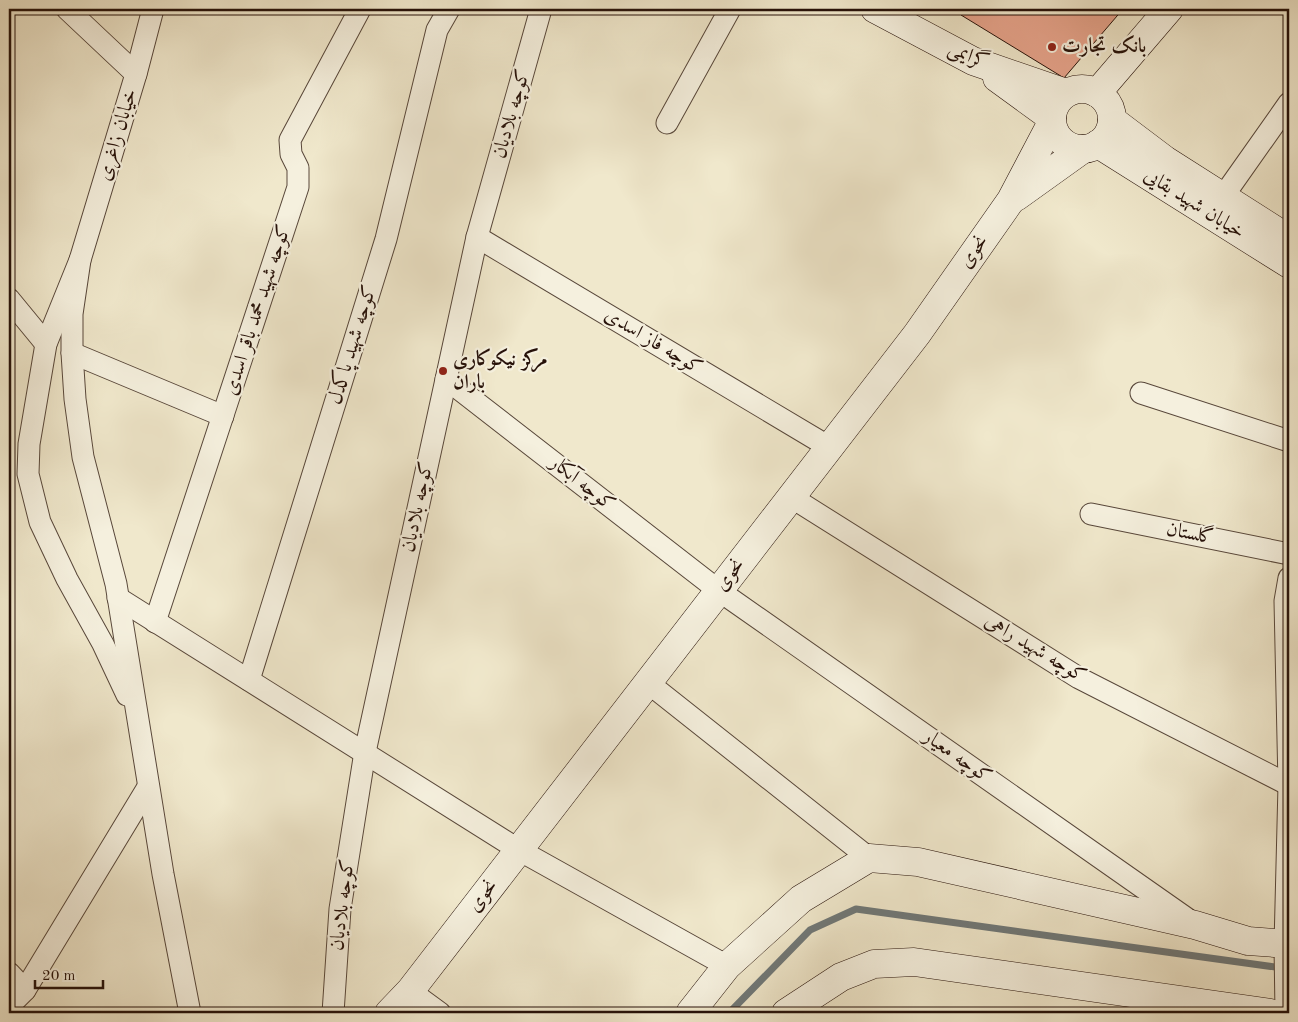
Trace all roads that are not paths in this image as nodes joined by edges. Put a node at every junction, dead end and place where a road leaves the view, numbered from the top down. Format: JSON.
{"nodes":[{"id":1,"x":67,"y":9,"type":"edge"},
{"id":2,"x":153,"y":9,"type":"edge"},
{"id":3,"x":360,"y":9,"type":"edge"},
{"id":4,"x":448,"y":9,"type":"edge"},
{"id":5,"x":541,"y":9,"type":"edge"},
{"id":6,"x":730,"y":9,"type":"edge"},
{"id":7,"x":875,"y":9,"type":"edge"},
{"id":8,"x":1169,"y":9,"type":"edge"},
{"id":9,"x":973,"y":61,"type":"junction"},
{"id":10,"x":136,"y":74,"type":"junction"},
{"id":11,"x":1066,"y":93,"type":"junction"},
{"id":12,"x":1097,"y":93,"type":"junction"},
{"id":13,"x":1289,"y":103,"type":"edge"},
{"id":14,"x":1112,"y":120,"type":"junction"},
{"id":15,"x":1051,"y":121,"type":"junction"},
{"id":16,"x":667,"y":122,"type":"dead end"},
{"id":17,"x":1090,"y":147,"type":"junction"},
{"id":18,"x":1222,"y":198,"type":"junction"},
{"id":19,"x":1011,"y":200,"type":"junction"},
{"id":20,"x":477,"y":237,"type":"junction"},
{"id":21,"x":1289,"y":239,"type":"edge"},
{"id":22,"x":80,"y":260,"type":"junction"},
{"id":23,"x":1289,"y":264,"type":"edge"},
{"id":24,"x":9,"y":299,"type":"edge"},
{"id":25,"x":46,"y":344,"type":"junction"},
{"id":26,"x":72,"y":353,"type":"junction"},
{"id":27,"x":446,"y":379,"type":"junction"},
{"id":28,"x":1141,"y":393,"type":"dead end"},
{"id":29,"x":223,"y":416,"type":"junction"},
{"id":30,"x":1289,"y":441,"type":"edge"},
{"id":31,"x":829,"y":447,"type":"junction"},
{"id":32,"x":790,"y":497,"type":"junction"},
{"id":33,"x":1091,"y":514,"type":"dead end"},
{"id":34,"x":1289,"y":554,"type":"edge"},
{"id":35,"x":1289,"y":578,"type":"edge"},
{"id":36,"x":718,"y":590,"type":"junction"},
{"id":37,"x":118,"y":598,"type":"junction"},
{"id":38,"x":155,"y":622,"type":"junction"},
{"id":39,"x":249,"y":680,"type":"junction"},
{"id":40,"x":647,"y":682,"type":"junction"},
{"id":41,"x":1288,"y":706,"type":"edge"},
{"id":42,"x":138,"y":728,"type":"junction"},
{"id":43,"x":365,"y":752,"type":"junction"},
{"id":44,"x":1289,"y":785,"type":"edge"},
{"id":45,"x":148,"y":788,"type":"junction"},
{"id":46,"x":519,"y":850,"type":"junction"},
{"id":47,"x":869,"y":858,"type":"junction"},
{"id":48,"x":1195,"y":925,"type":"junction"},
{"id":49,"x":1286,"y":947,"type":"edge"},
{"id":50,"x":728,"y":966,"type":"junction"},
{"id":51,"x":9,"y":973,"type":"edge"},
{"id":52,"x":25,"y":990,"type":"junction"},
{"id":53,"x":410,"y":991,"type":"junction"},
{"id":54,"x":9,"y":1006,"type":"edge"},
{"id":55,"x":190,"y":1013,"type":"edge"},
{"id":56,"x":333,"y":1013,"type":"edge"},
{"id":57,"x":389,"y":1013,"type":"edge"},
{"id":58,"x":440,"y":1013,"type":"edge"},
{"id":59,"x":690,"y":1013,"type":"edge"},
{"id":60,"x":786,"y":1013,"type":"edge"},
{"id":61,"x":1271,"y":1013,"type":"edge"},
{"id":62,"x":1286,"y":1013,"type":"edge"}],
"edges":[{"from":1,"to":10,"type":"street"},
{"from":2,"to":10,"type":"street","name":"خیابان زاغری"},
{"from":3,"to":29,"type":"street","name":"کوچه شهید محمد باقر اسدی"},
{"from":4,"to":39,"type":"street","name":"کوچه شهید پاکدل"},
{"from":5,"to":20,"type":"street","name":"کوچه بلادیان"},
{"from":6,"to":16,"type":"street"},
{"from":7,"to":9,"type":"main road","name":"گرایمی"},
{"from":8,"to":12,"type":"main road"},
{"from":9,"to":11,"type":"main road","name":"گرایمی"},
{"from":9,"to":15,"type":"main road"},
{"from":10,"to":22,"type":"street","name":"خیابان زاغری"},
{"from":11,"to":12,"type":"main road"},
{"from":11,"to":15,"type":"main road"},
{"from":12,"to":14,"type":"main road"},
{"from":13,"to":18,"type":"street"},
{"from":14,"to":17,"type":"main road"},
{"from":14,"to":18,"type":"main road","name":"خیابان شهید بقایی"},
{"from":15,"to":17,"type":"main road"},
{"from":15,"to":19,"type":"main road","name":"نحوی"},
{"from":17,"to":19,"type":"main road"},
{"from":17,"to":23,"type":"main road","name":"خیابان شهید بقایی"},
{"from":18,"to":21,"type":"main road","name":"خیابان شهید بقایی"},
{"from":19,"to":31,"type":"main road","name":"نحوی"},
{"from":20,"to":27,"type":"street","name":"کوچه بلادیان"},
{"from":20,"to":31,"type":"street","name":"کوچه فاز اسدی"},
{"from":22,"to":25,"type":"street"},
{"from":22,"to":26,"type":"street"},
{"from":24,"to":25,"type":"street"},
{"from":25,"to":42,"type":"street"},
{"from":26,"to":29,"type":"street"},
{"from":26,"to":37,"type":"street"},
{"from":27,"to":36,"type":"street","name":"کوچه آبکار"},
{"from":27,"to":43,"type":"street","name":"کوچه بلادیان"},
{"from":28,"to":30,"type":"street"},
{"from":29,"to":38,"type":"street","name":"کوچه شهید محمد باقر اسدی"},
{"from":31,"to":32,"type":"main road","name":"نحوی"},
{"from":32,"to":36,"type":"main road","name":"نحوی"},
{"from":32,"to":44,"type":"street","name":"کوچه شهید راهی"},
{"from":33,"to":34,"type":"street","name":"گلستان"},
{"from":35,"to":41,"type":"street"},
{"from":36,"to":40,"type":"main road","name":"نحوی"},
{"from":36,"to":48,"type":"street","name":"کوچه معیار"},
{"from":37,"to":38,"type":"street"},
{"from":37,"to":42,"type":"street"},
{"from":38,"to":39,"type":"street"},
{"from":39,"to":43,"type":"street"},
{"from":40,"to":46,"type":"main road","name":"نحوی"},
{"from":40,"to":47,"type":"street"},
{"from":41,"to":44,"type":"street"},
{"from":42,"to":45,"type":"street"},
{"from":43,"to":46,"type":"street"},
{"from":43,"to":56,"type":"street","name":"کوچه بلادیان"},
{"from":44,"to":49,"type":"street"},
{"from":45,"to":52,"type":"street"},
{"from":45,"to":55,"type":"street"},
{"from":46,"to":50,"type":"street"},
{"from":46,"to":53,"type":"main road","name":"نحوی"},
{"from":47,"to":48,"type":"main road"},
{"from":47,"to":50,"type":"main road"},
{"from":48,"to":49,"type":"main road"},
{"from":49,"to":62,"type":"street"},
{"from":50,"to":59,"type":"main road"},
{"from":51,"to":52,"type":"street"},
{"from":52,"to":54,"type":"street"},
{"from":53,"to":57,"type":"main road","name":"نحوی"},
{"from":53,"to":58,"type":"street"},
{"from":60,"to":61,"type":"main road"}]}
